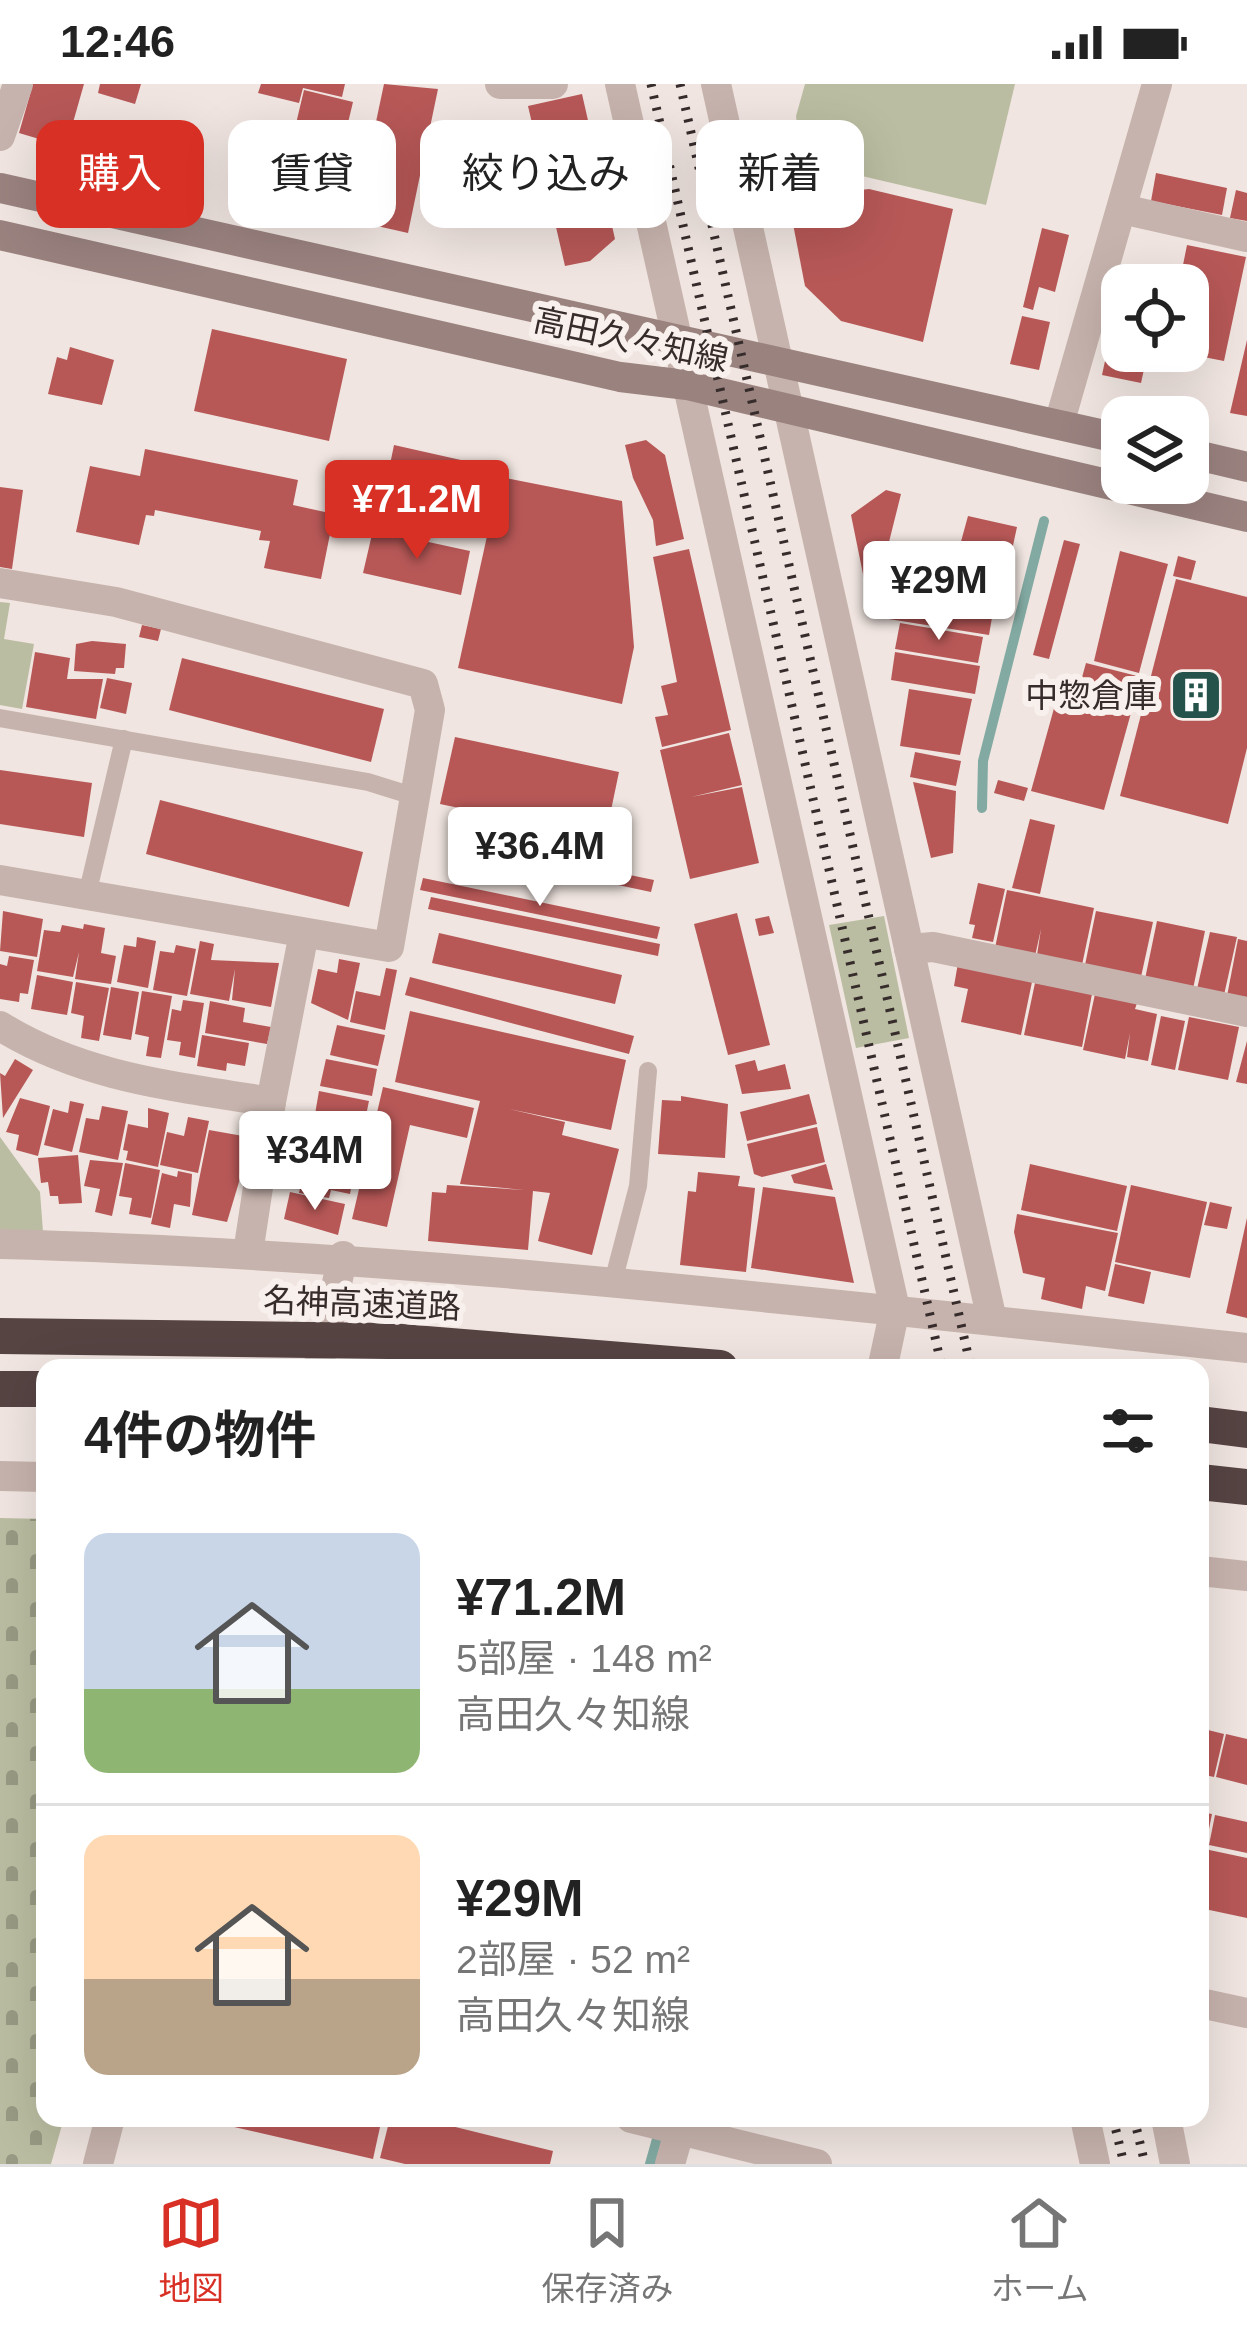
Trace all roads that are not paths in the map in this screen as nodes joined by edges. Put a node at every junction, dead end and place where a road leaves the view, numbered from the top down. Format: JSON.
{"nodes":[{"id":1,"x":18,"y":84,"type":"edge"},
{"id":2,"x":500,"y":84,"type":"edge"},
{"id":3,"x":554,"y":84,"type":"edge"},
{"id":4,"x":620,"y":84,"type":"edge"},
{"id":5,"x":716,"y":84,"type":"edge"},
{"id":6,"x":1156,"y":84,"type":"edge"},
{"id":7,"x":0,"y":136,"type":"edge"},
{"id":8,"x":0,"y":188,"type":"edge"},
{"id":9,"x":1122,"y":209,"type":"junction"},
{"id":10,"x":0,"y":235,"type":"edge"},
{"id":11,"x":1247,"y":237,"type":"edge"},
{"id":12,"x":677,"y":336,"type":"junction"},
{"id":13,"x":777,"y":358,"type":"junction"},
{"id":14,"x":687,"y":386,"type":"junction"},
{"id":15,"x":787,"y":411,"type":"junction"},
{"id":16,"x":1060,"y":424,"type":"junction"},
{"id":17,"x":1101,"y":434,"type":"edge"},
{"id":18,"x":1209,"y":458,"type":"edge"},
{"id":19,"x":1247,"y":467,"type":"edge"},
{"id":20,"x":1247,"y":517,"type":"edge"},
{"id":21,"x":0,"y":583,"type":"edge"},
{"id":22,"x":0,"y":718,"type":"edge"},
{"id":23,"x":124,"y":739,"type":"junction"},
{"id":24,"x":413,"y":796,"type":"junction"},
{"id":25,"x":0,"y":880,"type":"edge"},
{"id":26,"x":88,"y":895,"type":"junction"},
{"id":27,"x":304,"y":933,"type":"junction"},
{"id":28,"x":909,"y":950,"type":"junction"},
{"id":29,"x":1247,"y":1012,"type":"edge"},
{"id":30,"x":0,"y":1026,"type":"edge"},
{"id":31,"x":648,"y":1071,"type":"dead end"},
{"id":32,"x":271,"y":1102,"type":"junction"},
{"id":33,"x":0,"y":1244,"type":"edge"},
{"id":34,"x":248,"y":1253,"type":"junction"},
{"id":35,"x":343,"y":1256,"type":"junction"},
{"id":36,"x":614,"y":1279,"type":"junction"},
{"id":37,"x":895,"y":1309,"type":"junction"},
{"id":38,"x":329,"y":1319,"type":"tunnel mouth"},
{"id":39,"x":992,"y":1320,"type":"junction"},
{"id":40,"x":0,"y":1336,"type":"edge"},
{"id":41,"x":1247,"y":1348,"type":"edge"},
{"id":42,"x":610,"y":1359,"type":"edge"},
{"id":43,"x":884,"y":1359,"type":"edge"},
{"id":44,"x":0,"y":1389,"type":"edge"},
{"id":45,"x":36,"y":1389,"type":"edge"},
{"id":46,"x":1209,"y":1425,"type":"edge"},
{"id":47,"x":1247,"y":1430,"type":"edge"},
{"id":48,"x":0,"y":1476,"type":"edge"},
{"id":49,"x":36,"y":1477,"type":"edge"},
{"id":50,"x":1209,"y":1483,"type":"edge"},
{"id":51,"x":1247,"y":1487,"type":"edge"},
{"id":52,"x":1209,"y":1572,"type":"edge"},
{"id":53,"x":1247,"y":1576,"type":"edge"},
{"id":54,"x":1209,"y":2005,"type":"edge"},
{"id":55,"x":1247,"y":2013,"type":"edge"},
{"id":56,"x":108,"y":2127,"type":"edge"},
{"id":57,"x":680,"y":2127,"type":"edge"},
{"id":58,"x":691,"y":2127,"type":"edge"},
{"id":59,"x":1087,"y":2127,"type":"edge"},
{"id":60,"x":1168,"y":2127,"type":"edge"},
{"id":61,"x":98,"y":2164,"type":"edge"},
{"id":62,"x":670,"y":2164,"type":"edge"},
{"id":63,"x":817,"y":2164,"type":"edge"},
{"id":64,"x":1095,"y":2164,"type":"edge"},
{"id":65,"x":1175,"y":2164,"type":"edge"}],
"edges":[{"from":1,"to":7,"type":"street"},
{"from":2,"to":3,"type":"street"},
{"from":4,"to":12,"type":"street"},
{"from":5,"to":13,"type":"street"},
{"from":6,"to":9,"type":"street"},
{"from":8,"to":12,"type":"main road","name":"高田久々知線"},
{"from":9,"to":11,"type":"street"},
{"from":9,"to":16,"type":"street"},
{"from":10,"to":14,"type":"main road","name":"高田久々知線"},
{"from":12,"to":13,"type":"main road","name":"高田久々知線"},
{"from":12,"to":14,"type":"street"},
{"from":13,"to":15,"type":"street"},
{"from":13,"to":16,"type":"main road","name":"高田久々知線"},
{"from":14,"to":15,"type":"main road","name":"高田久々知線"},
{"from":14,"to":37,"type":"street"},
{"from":15,"to":20,"type":"main road","name":"高田久々知線"},
{"from":15,"to":28,"type":"street"},
{"from":16,"to":17,"type":"main road","name":"高田久々知線"},
{"from":18,"to":19,"type":"main road"},
{"from":21,"to":24,"type":"street"},
{"from":22,"to":23,"type":"lane"},
{"from":23,"to":24,"type":"lane"},
{"from":23,"to":26,"type":"lane"},
{"from":24,"to":27,"type":"street"},
{"from":25,"to":26,"type":"street"},
{"from":26,"to":27,"type":"street"},
{"from":27,"to":32,"type":"street"},
{"from":28,"to":29,"type":"street"},
{"from":28,"to":39,"type":"street"},
{"from":30,"to":32,"type":"street"},
{"from":31,"to":36,"type":"lane"},
{"from":32,"to":34,"type":"street"},
{"from":33,"to":34,"type":"street"},
{"from":34,"to":35,"type":"street"},
{"from":35,"to":36,"type":"street"},
{"from":35,"to":38,"type":"street"},
{"from":36,"to":37,"type":"street"},
{"from":37,"to":39,"type":"street"},
{"from":37,"to":43,"type":"street"},
{"from":39,"to":41,"type":"street"},
{"from":40,"to":42,"type":"highway","name":"名神高速道路"},
{"from":44,"to":45,"type":"highway"},
{"from":46,"to":47,"type":"highway"},
{"from":48,"to":49,"type":"street"},
{"from":50,"to":51,"type":"highway"},
{"from":52,"to":53,"type":"street"},
{"from":54,"to":55,"type":"street"},
{"from":56,"to":61,"type":"street"},
{"from":57,"to":62,"type":"street"},
{"from":58,"to":63,"type":"street"},
{"from":59,"to":64,"type":"street"},
{"from":60,"to":65,"type":"street"}]}
